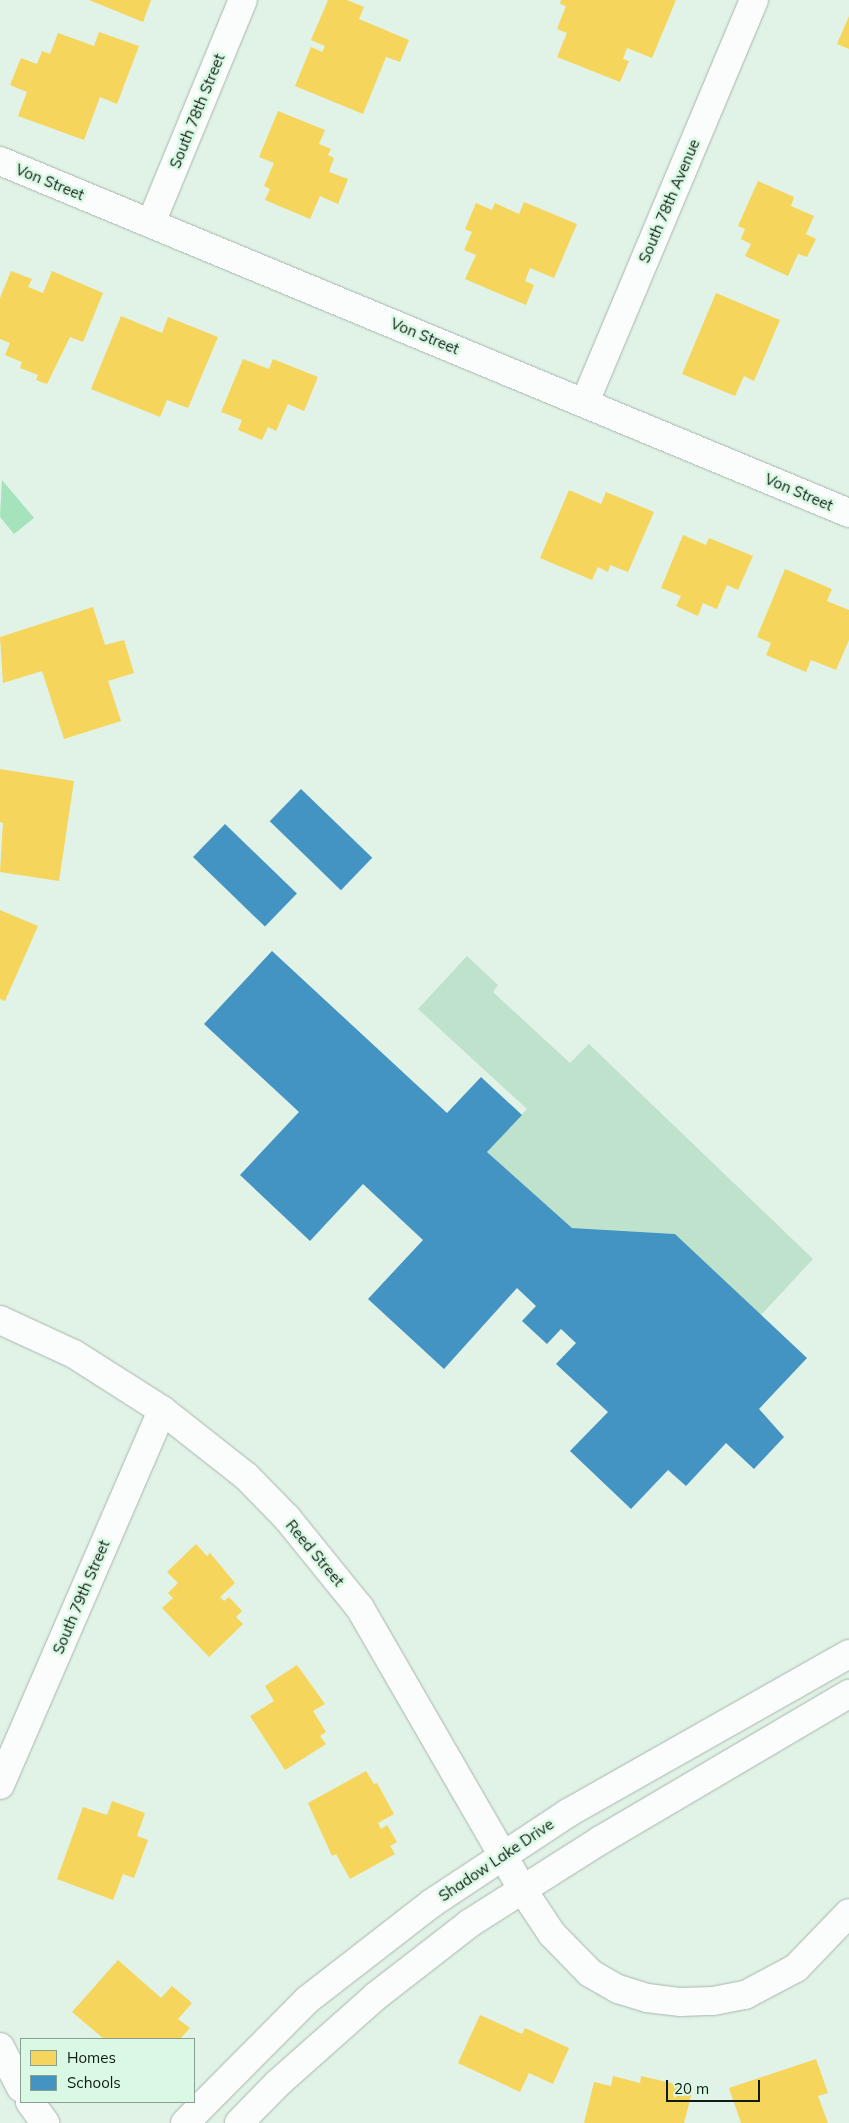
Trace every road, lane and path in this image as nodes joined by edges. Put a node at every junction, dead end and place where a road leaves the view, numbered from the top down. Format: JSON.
{"nodes":[{"id":1,"x":243,"y":0,"type":"edge"},
{"id":2,"x":754,"y":0,"type":"edge"},
{"id":3,"x":0,"y":161,"type":"edge"},
{"id":4,"x":151,"y":223,"type":"junction"},
{"id":5,"x":585,"y":402,"type":"junction"},
{"id":6,"x":849,"y":513,"type":"edge"},
{"id":7,"x":0,"y":1320,"type":"edge"},
{"id":8,"x":162,"y":1410,"type":"junction"},
{"id":9,"x":849,"y":1654,"type":"edge"},
{"id":10,"x":849,"y":1694,"type":"edge"},
{"id":11,"x":0,"y":1785,"type":"edge"},
{"id":12,"x":503,"y":1854,"type":"junction"},
{"id":13,"x":522,"y":1889,"type":"junction"},
{"id":14,"x":849,"y":1913,"type":"edge"},
{"id":15,"x":0,"y":2047,"type":"edge"},
{"id":16,"x":20,"y":2086,"type":"edge"},
{"id":17,"x":31,"y":2103,"type":"edge"},
{"id":18,"x":45,"y":2123,"type":"edge"},
{"id":19,"x":185,"y":2123,"type":"edge"},
{"id":20,"x":239,"y":2123,"type":"edge"}],
"edges":[{"from":1,"to":4,"type":"street","name":"South 78th Street"},
{"from":2,"to":5,"type":"street","name":"South 78th Avenue"},
{"from":3,"to":4,"type":"street","name":"Von Street"},
{"from":4,"to":5,"type":"street","name":"Von Street"},
{"from":5,"to":6,"type":"street","name":"Von Street"},
{"from":7,"to":8,"type":"street","name":"Reed Street"},
{"from":8,"to":11,"type":"street","name":"South 79th Street"},
{"from":8,"to":12,"type":"street","name":"Reed Street"},
{"from":9,"to":12,"type":"street","name":"Shadow Lake Drive"},
{"from":10,"to":13,"type":"street"},
{"from":12,"to":13,"type":"street","name":"Reed Street"},
{"from":12,"to":19,"type":"street","name":"Shadow Lake Drive"},
{"from":13,"to":14,"type":"street","name":"Reed Street"},
{"from":13,"to":20,"type":"street"},
{"from":15,"to":16,"type":"street"},
{"from":17,"to":18,"type":"street"}]}
